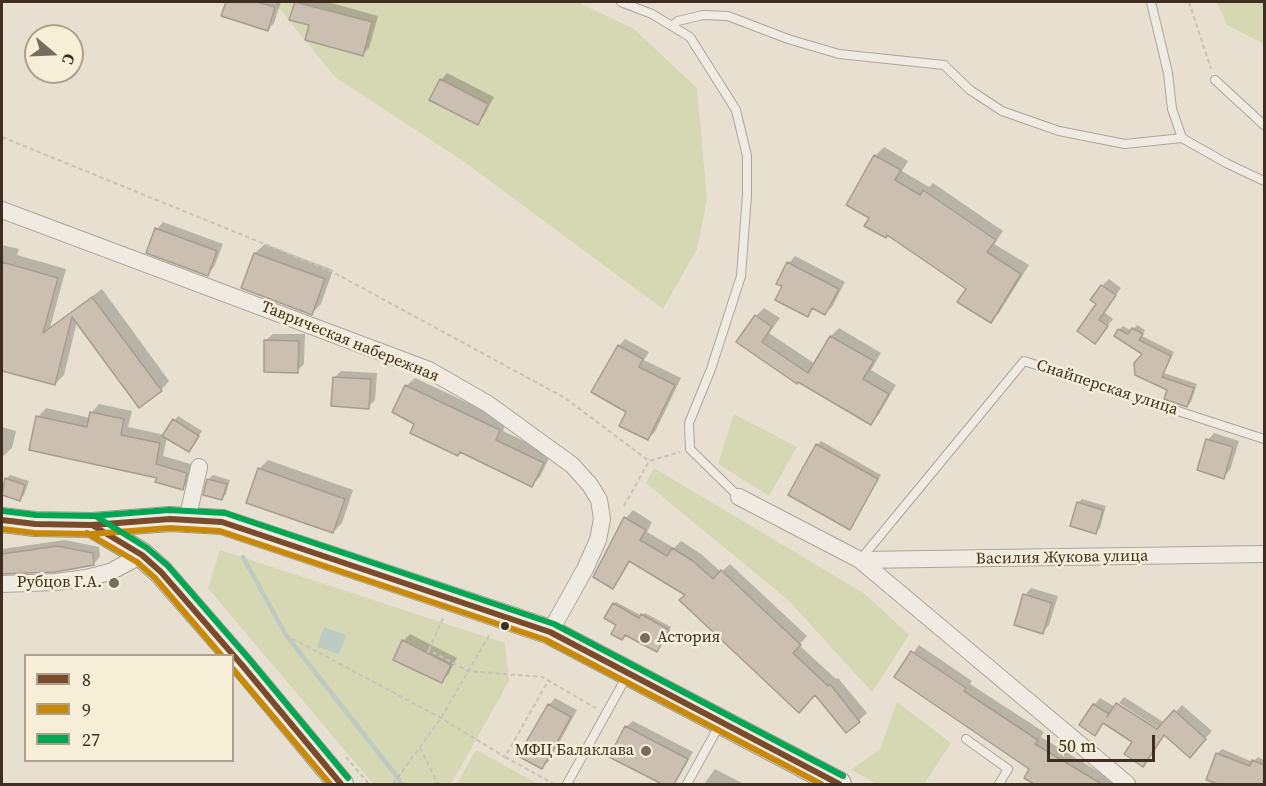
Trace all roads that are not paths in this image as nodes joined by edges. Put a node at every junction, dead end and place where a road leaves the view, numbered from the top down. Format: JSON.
{"nodes":[{"id":1,"x":621,"y":2,"type":"edge"},
{"id":2,"x":1151,"y":2,"type":"edge"},
{"id":3,"x":672,"y":26,"type":"junction"},
{"id":4,"x":1215,"y":80,"type":"road end"},
{"id":5,"x":1264,"y":125,"type":"edge"},
{"id":6,"x":1182,"y":138,"type":"junction"},
{"id":7,"x":1264,"y":181,"type":"edge"},
{"id":8,"x":2,"y":210,"type":"edge"},
{"id":9,"x":1264,"y":439,"type":"edge"},
{"id":10,"x":199,"y":468,"type":"dead end"},
{"id":11,"x":739,"y":497,"type":"joint"},
{"id":12,"x":2,"y":520,"type":"edge"},
{"id":13,"x":187,"y":520,"type":"junction"},
{"id":14,"x":92,"y":525,"type":"junction"},
{"id":15,"x":1264,"y":554,"type":"edge"},
{"id":16,"x":142,"y":555,"type":"junction"},
{"id":17,"x":860,"y":560,"type":"junction"},
{"id":18,"x":161,"y":572,"type":"junction"},
{"id":19,"x":2,"y":584,"type":"edge"},
{"id":20,"x":550,"y":632,"type":"junction"},
{"id":21,"x":232,"y":654,"type":"edge"},
{"id":22,"x":234,"y":656,"type":"edge"},
{"id":23,"x":629,"y":673,"type":"junction"},
{"id":24,"x":721,"y":723,"type":"junction"},
{"id":25,"x":966,"y":739,"type":"dead end"},
{"id":26,"x":341,"y":784,"type":"edge"},
{"id":27,"x":567,"y":784,"type":"edge"},
{"id":28,"x":687,"y":784,"type":"edge"},
{"id":29,"x":836,"y":784,"type":"edge"},
{"id":30,"x":999,"y":784,"type":"edge"},
{"id":31,"x":1130,"y":784,"type":"edge"}],
"edges":[{"from":1,"to":3,"type":"lane"},
{"from":2,"to":6,"type":"lane"},
{"from":3,"to":6,"type":"lane"},
{"from":3,"to":11,"type":"lane"},
{"from":4,"to":5,"type":"lane"},
{"from":6,"to":7,"type":"lane"},
{"from":8,"to":20,"type":"street","name":"Таврическая набережная"},
{"from":9,"to":17,"type":"lane","name":"Снайперская улица"},
{"from":10,"to":13,"type":"street"},
{"from":11,"to":17,"type":"street"},
{"from":12,"to":14,"type":"main road"},
{"from":13,"to":14,"type":"main road"},
{"from":13,"to":18,"type":"main road"},
{"from":13,"to":20,"type":"main road"},
{"from":14,"to":16,"type":"main road"},
{"from":15,"to":17,"type":"street","name":"Василия Жукова улица"},
{"from":16,"to":18,"type":"main road"},
{"from":16,"to":19,"type":"street"},
{"from":17,"to":31,"type":"street"},
{"from":18,"to":21,"type":"main road"},
{"from":20,"to":23,"type":"main road"},
{"from":22,"to":26,"type":"main road"},
{"from":23,"to":24,"type":"main road"},
{"from":23,"to":27,"type":"lane"},
{"from":24,"to":28,"type":"lane"},
{"from":24,"to":29,"type":"main road"},
{"from":25,"to":30,"type":"lane"}]}
